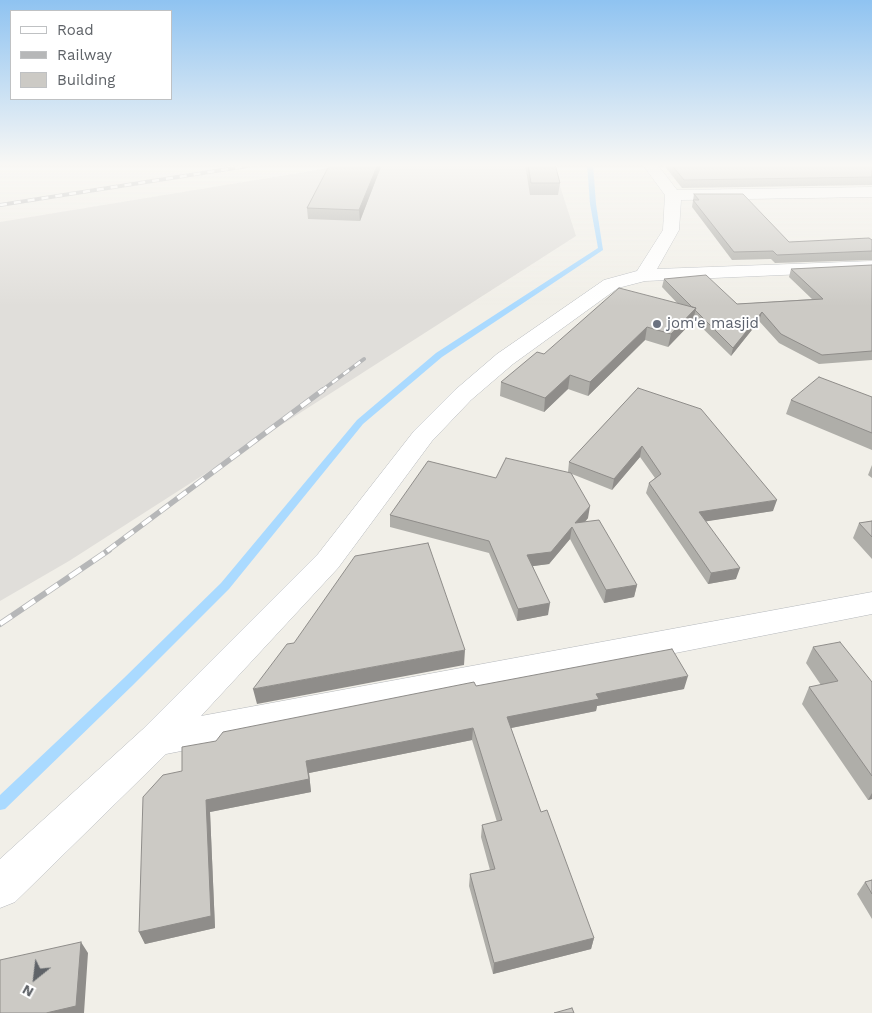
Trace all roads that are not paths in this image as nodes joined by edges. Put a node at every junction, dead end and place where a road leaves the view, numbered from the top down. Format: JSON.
{"nodes":[{"id":1,"x":672,"y":211,"type":"edge"},
{"id":2,"x":872,"y":266,"type":"edge"},
{"id":3,"x":644,"y":276,"type":"junction"},
{"id":4,"x":872,"y":603,"type":"edge"},
{"id":5,"x":156,"y":740,"type":"junction"},
{"id":6,"x":0,"y":887,"type":"edge"}],
"edges":[{"from":1,"to":3,"type":"street"},
{"from":2,"to":3,"type":"street"},
{"from":3,"to":5,"type":"street"},
{"from":4,"to":5,"type":"street"},
{"from":5,"to":6,"type":"street"}]}
